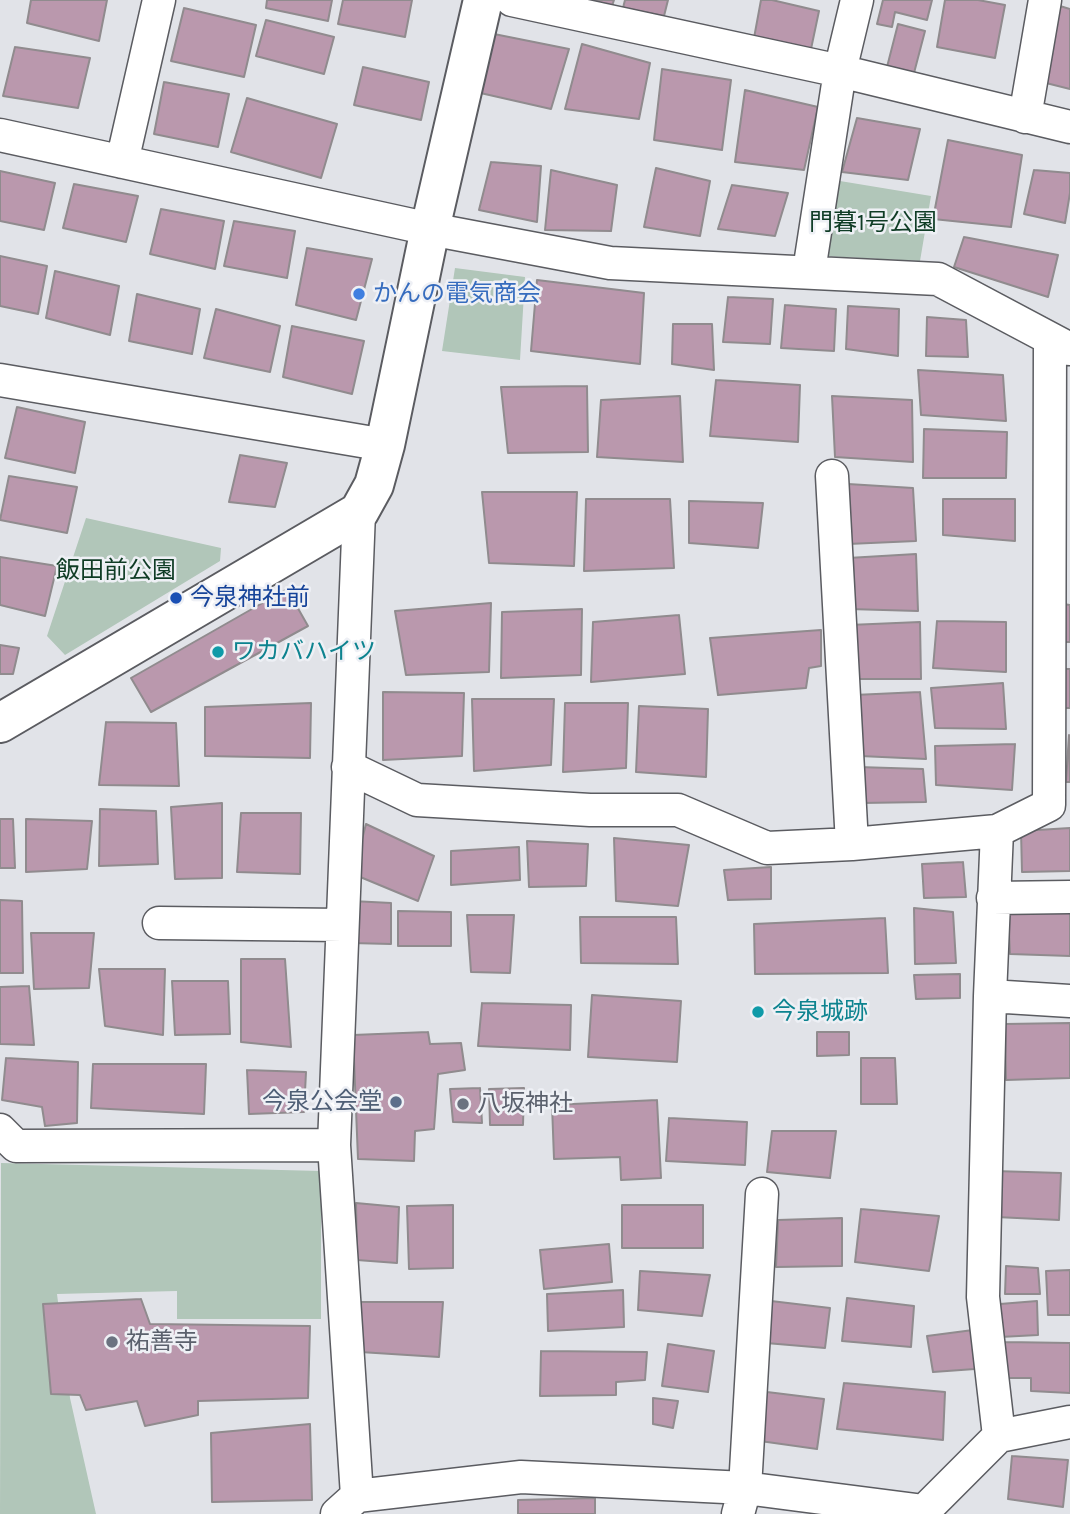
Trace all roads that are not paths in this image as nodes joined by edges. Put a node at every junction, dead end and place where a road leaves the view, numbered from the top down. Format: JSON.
{"nodes":[{"id":1,"x":159,"y":0,"type":"edge"},
{"id":2,"x":483,"y":0,"type":"edge"},
{"id":3,"x":512,"y":0,"type":"edge"},
{"id":4,"x":857,"y":0,"type":"edge"},
{"id":5,"x":1045,"y":0,"type":"edge"},
{"id":6,"x":840,"y":71,"type":"junction"},
{"id":7,"x":1025,"y":117,"type":"junction"},
{"id":8,"x":1070,"y":127,"type":"edge"},
{"id":9,"x":0,"y":135,"type":"edge"},
{"id":10,"x":122,"y":162,"type":"junction"},
{"id":11,"x":430,"y":229,"type":"junction"},
{"id":12,"x":809,"y":271,"type":"junction"},
{"id":13,"x":1060,"y":344,"type":"edge"},
{"id":14,"x":0,"y":380,"type":"edge"},
{"id":15,"x":385,"y":445,"type":"junction"},
{"id":16,"x":832,"y":476,"type":"dead end"},
{"id":17,"x":359,"y":512,"type":"junction"},
{"id":18,"x":0,"y":723,"type":"edge"},
{"id":19,"x":348,"y":767,"type":"junction"},
{"id":20,"x":997,"y":831,"type":"junction"},
{"id":21,"x":852,"y":844,"type":"junction"},
{"id":22,"x":1070,"y":897,"type":"edge"},
{"id":23,"x":993,"y":898,"type":"junction"},
{"id":24,"x":159,"y":923,"type":"dead end"},
{"id":25,"x":342,"y":925,"type":"junction"},
{"id":26,"x":990,"y":996,"type":"junction"},
{"id":27,"x":1070,"y":1001,"type":"edge"},
{"id":28,"x":0,"y":1130,"type":"edge"},
{"id":29,"x":334,"y":1145,"type":"junction"},
{"id":30,"x":762,"y":1194,"type":"dead end"},
{"id":31,"x":1070,"y":1422,"type":"edge"},
{"id":32,"x":999,"y":1436,"type":"junction"},
{"id":33,"x":742,"y":1501,"type":"edge"},
{"id":34,"x":347,"y":1505,"type":"edge"},
{"id":35,"x":910,"y":1512,"type":"edge"}],
"edges":[{"from":1,"to":10,"type":"street"},
{"from":2,"to":11,"type":"street"},
{"from":3,"to":6,"type":"street"},
{"from":4,"to":6,"type":"street"},
{"from":5,"to":7,"type":"street"},
{"from":6,"to":7,"type":"street"},
{"from":6,"to":12,"type":"street"},
{"from":7,"to":8,"type":"street"},
{"from":9,"to":10,"type":"street"},
{"from":10,"to":11,"type":"street"},
{"from":11,"to":12,"type":"street"},
{"from":11,"to":15,"type":"street"},
{"from":12,"to":13,"type":"street"},
{"from":13,"to":20,"type":"street"},
{"from":14,"to":15,"type":"street"},
{"from":15,"to":17,"type":"street"},
{"from":16,"to":21,"type":"street"},
{"from":17,"to":18,"type":"street"},
{"from":17,"to":19,"type":"street"},
{"from":19,"to":21,"type":"street"},
{"from":19,"to":25,"type":"street"},
{"from":20,"to":21,"type":"street"},
{"from":20,"to":23,"type":"street"},
{"from":22,"to":23,"type":"street"},
{"from":23,"to":26,"type":"street"},
{"from":24,"to":25,"type":"street"},
{"from":25,"to":29,"type":"street"},
{"from":26,"to":27,"type":"street"},
{"from":26,"to":32,"type":"street"},
{"from":28,"to":29,"type":"street"},
{"from":29,"to":34,"type":"street"},
{"from":30,"to":33,"type":"street"},
{"from":31,"to":32,"type":"street"},
{"from":32,"to":35,"type":"street"},
{"from":33,"to":34,"type":"street"},
{"from":33,"to":35,"type":"street"}]}
